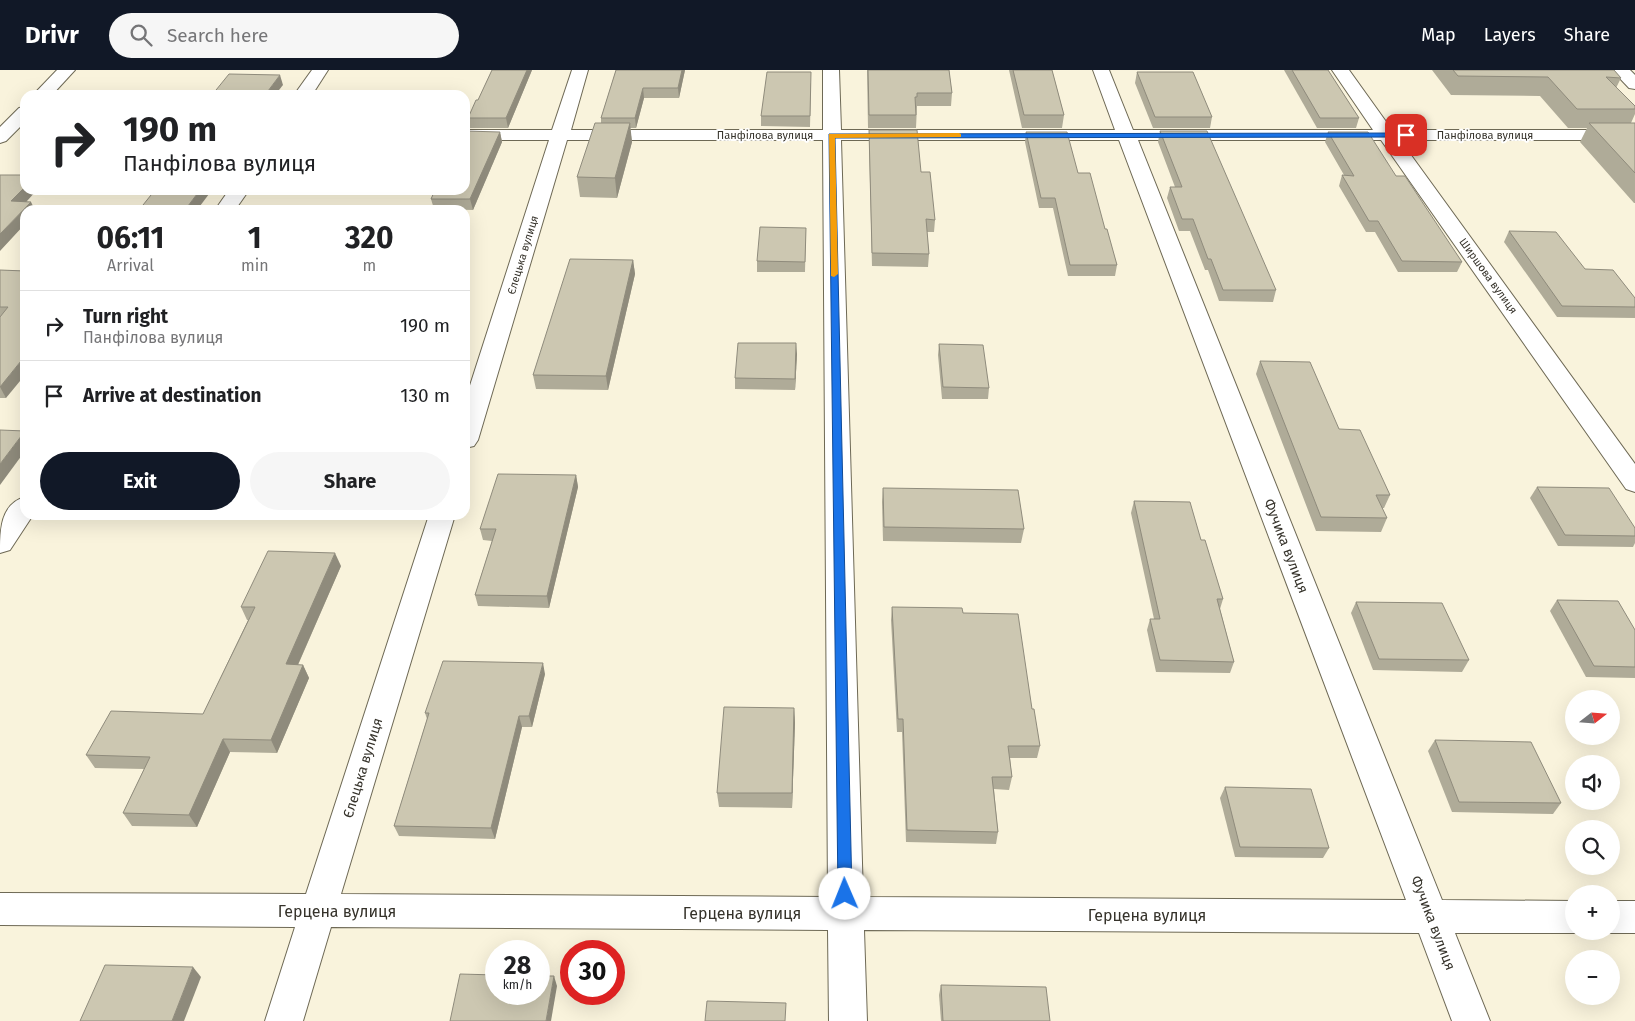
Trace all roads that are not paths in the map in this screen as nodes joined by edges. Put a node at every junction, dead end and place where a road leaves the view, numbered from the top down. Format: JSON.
{"nodes":[{"id":1,"x":67,"y":70,"type":"edge"},
{"id":2,"x":320,"y":70,"type":"edge"},
{"id":3,"x":580,"y":70,"type":"edge"},
{"id":4,"x":831,"y":70,"type":"edge"},
{"id":5,"x":1101,"y":70,"type":"edge"},
{"id":6,"x":1340,"y":70,"type":"edge"},
{"id":7,"x":1620,"y":70,"type":"edge"},
{"id":8,"x":1635,"y":84,"type":"edge"},
{"id":9,"x":47,"y":90,"type":"edge"},
{"id":10,"x":306,"y":90,"type":"edge"},
{"id":11,"x":20,"y":117,"type":"edge"},
{"id":12,"x":20,"y":135,"type":"edge"},
{"id":13,"x":470,"y":135,"type":"edge"},
{"id":14,"x":560,"y":135,"type":"junction"},
{"id":15,"x":831,"y":135,"type":"junction"},
{"id":16,"x":1127,"y":135,"type":"junction"},
{"id":17,"x":1387,"y":135,"type":"junction"},
{"id":18,"x":1635,"y":135,"type":"edge"},
{"id":19,"x":1,"y":136,"type":"edge"},
{"id":20,"x":470,"y":424,"type":"edge"},
{"id":21,"x":1635,"y":483,"type":"edge"},
{"id":22,"x":20,"y":513,"type":"edge"},
{"id":23,"x":440,"y":520,"type":"edge"},
{"id":24,"x":0,"y":543,"type":"edge"},
{"id":25,"x":0,"y":909,"type":"edge"},
{"id":26,"x":318,"y":911,"type":"junction"},
{"id":27,"x":845,"y":913,"type":"junction"},
{"id":28,"x":1430,"y":916,"type":"junction"},
{"id":29,"x":1565,"y":917,"type":"edge"},
{"id":30,"x":1620,"y":917,"type":"edge"},
{"id":31,"x":1635,"y":917,"type":"edge"},
{"id":32,"x":284,"y":1021,"type":"edge"},
{"id":33,"x":848,"y":1021,"type":"edge"},
{"id":34,"x":1472,"y":1021,"type":"edge"}],
"edges":[{"from":1,"to":9,"type":"street"},
{"from":2,"to":10,"type":"street"},
{"from":3,"to":14,"type":"street","name":"Єлецька вулиця"},
{"from":4,"to":15,"type":"street"},
{"from":5,"to":16,"type":"street","name":"Фучика вулиця"},
{"from":6,"to":17,"type":"street","name":"Ширшова вулиця"},
{"from":7,"to":8,"type":"street"},
{"from":11,"to":19,"type":"street"},
{"from":12,"to":19,"type":"street"},
{"from":13,"to":14,"type":"street","name":"Панфілова вулиця"},
{"from":14,"to":15,"type":"street","name":"Панфілова вулиця"},
{"from":14,"to":20,"type":"street","name":"Єлецька вулиця"},
{"from":15,"to":16,"type":"street","name":"Панфілова вулиця"},
{"from":15,"to":27,"type":"street"},
{"from":16,"to":17,"type":"street","name":"Панфілова вулиця"},
{"from":16,"to":28,"type":"street","name":"Фучика вулиця"},
{"from":17,"to":18,"type":"street","name":"Панфілова вулиця"},
{"from":17,"to":21,"type":"street","name":"Ширшова вулиця"},
{"from":22,"to":24,"type":"street"},
{"from":23,"to":26,"type":"street","name":"Єлецька вулиця"},
{"from":25,"to":26,"type":"street","name":"Герцена вулиця"},
{"from":26,"to":27,"type":"street","name":"Герцена вулиця"},
{"from":26,"to":32,"type":"street","name":"Єлецька вулиця"},
{"from":27,"to":28,"type":"street","name":"Герцена вулиця"},
{"from":27,"to":33,"type":"street"},
{"from":28,"to":29,"type":"street","name":"Герцена вулиця"},
{"from":28,"to":34,"type":"street","name":"Фучика вулиця"},
{"from":30,"to":31,"type":"street"}]}
